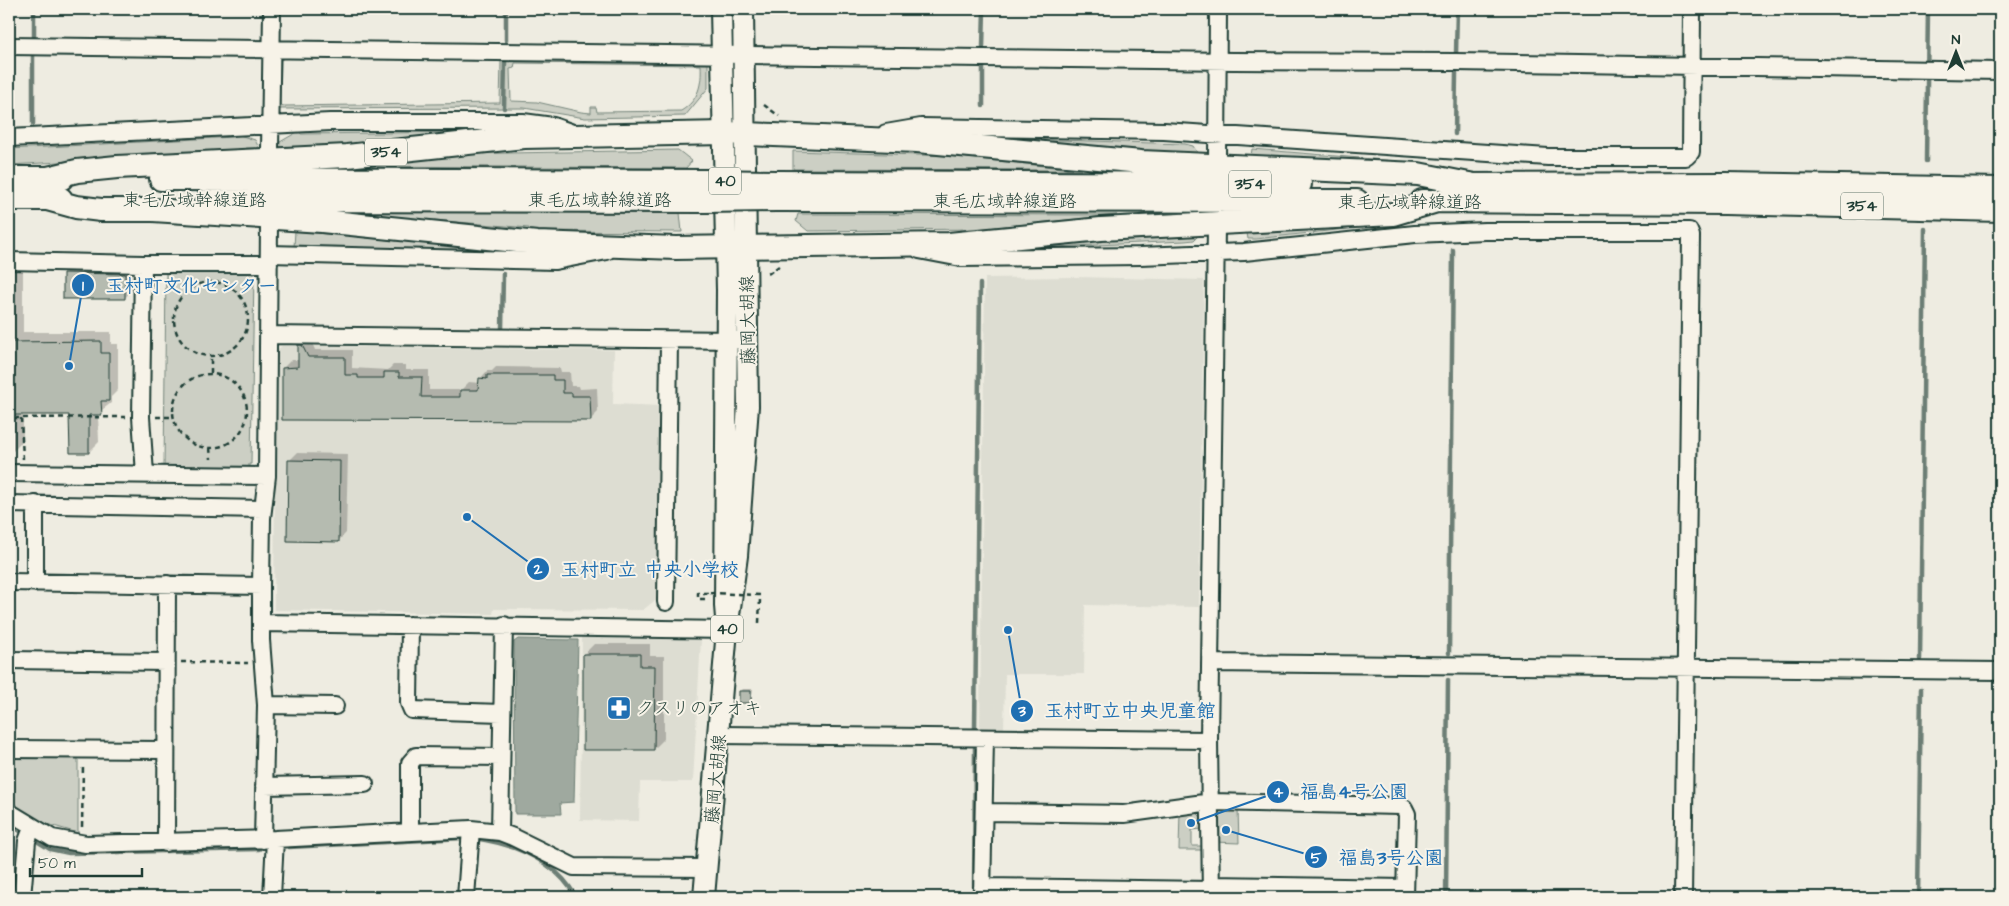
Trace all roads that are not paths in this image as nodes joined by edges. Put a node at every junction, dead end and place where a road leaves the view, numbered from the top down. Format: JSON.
{"nodes":[{"id":1,"x":272,"y":9,"type":"edge"},
{"id":2,"x":721,"y":9,"type":"edge"},
{"id":3,"x":729,"y":9,"type":"edge"},
{"id":4,"x":743,"y":9,"type":"edge"},
{"id":5,"x":1218,"y":9,"type":"edge"},
{"id":6,"x":1692,"y":9,"type":"edge"},
{"id":7,"x":9,"y":46,"type":"edge"},
{"id":8,"x":272,"y":49,"type":"junction"},
{"id":9,"x":732,"y":55,"type":"junction"},
{"id":10,"x":1218,"y":61,"type":"junction"},
{"id":11,"x":1692,"y":66,"type":"junction"},
{"id":12,"x":2000,"y":71,"type":"edge"},
{"id":13,"x":270,"y":124,"type":"junction"},
{"id":14,"x":1217,"y":134,"type":"junction"},
{"id":15,"x":578,"y":137,"type":"junction"},
{"id":16,"x":742,"y":137,"type":"junction"},
{"id":17,"x":9,"y":138,"type":"edge"},
{"id":18,"x":872,"y":138,"type":"junction"},
{"id":19,"x":270,"y":150,"type":"dead end"},
{"id":20,"x":1216,"y":159,"type":"dead end"},
{"id":21,"x":9,"y":178,"type":"edge"},
{"id":22,"x":1474,"y":185,"type":"junction"},
{"id":23,"x":48,"y":189,"type":"junction"},
{"id":24,"x":2000,"y":189,"type":"edge"},
{"id":25,"x":776,"y":191,"type":"junction"},
{"id":26,"x":9,"y":199,"type":"edge"},
{"id":27,"x":1437,"y":202,"type":"junction"},
{"id":28,"x":2000,"y":210,"type":"edge"},
{"id":29,"x":270,"y":223,"type":"dead end"},
{"id":30,"x":1216,"y":228,"type":"dead end"},
{"id":31,"x":735,"y":243,"type":"junction"},
{"id":32,"x":900,"y":245,"type":"junction"},
{"id":33,"x":616,"y":247,"type":"junction"},
{"id":34,"x":1217,"y":252,"type":"junction"},
{"id":35,"x":269,"y":259,"type":"junction"},
{"id":36,"x":9,"y":261,"type":"edge"},
{"id":37,"x":143,"y":264,"type":"junction"},
{"id":38,"x":268,"y":334,"type":"junction"},
{"id":39,"x":669,"y":340,"type":"junction"},
{"id":40,"x":739,"y":340,"type":"junction"},
{"id":41,"x":16,"y":473,"type":"edge"},
{"id":42,"x":145,"y":474,"type":"junction"},
{"id":43,"x":267,"y":476,"type":"junction"},
{"id":44,"x":9,"y":504,"type":"edge"},
{"id":45,"x":35,"y":504,"type":"junction"},
{"id":46,"x":263,"y":509,"type":"junction"},
{"id":47,"x":9,"y":582,"type":"edge"},
{"id":48,"x":35,"y":583,"type":"junction"},
{"id":49,"x":167,"y":584,"type":"junction"},
{"id":50,"x":261,"y":586,"type":"junction"},
{"id":51,"x":666,"y":602,"type":"dead end"},
{"id":52,"x":261,"y":623,"type":"junction"},
{"id":53,"x":410,"y":625,"type":"junction"},
{"id":54,"x":504,"y":626,"type":"junction"},
{"id":55,"x":727,"y":630,"type":"junction"},
{"id":56,"x":9,"y":660,"type":"edge"},
{"id":57,"x":170,"y":662,"type":"junction"},
{"id":58,"x":1211,"y":663,"type":"junction"},
{"id":59,"x":1686,"y":669,"type":"junction"},
{"id":60,"x":2000,"y":671,"type":"edge"},
{"id":61,"x":266,"y":705,"type":"junction"},
{"id":62,"x":335,"y":706,"type":"dead end"},
{"id":63,"x":501,"y":712,"type":"junction"},
{"id":64,"x":720,"y":734,"type":"junction"},
{"id":65,"x":985,"y":738,"type":"junction"},
{"id":66,"x":1210,"y":740,"type":"junction"},
{"id":67,"x":9,"y":748,"type":"edge"},
{"id":68,"x":165,"y":750,"type":"junction"},
{"id":69,"x":501,"y":758,"type":"junction"},
{"id":70,"x":365,"y":784,"type":"dead end"},
{"id":71,"x":264,"y":786,"type":"junction"},
{"id":72,"x":1211,"y":802,"type":"junction"},
{"id":73,"x":9,"y":812,"type":"edge"},
{"id":74,"x":984,"y":812,"type":"junction"},
{"id":75,"x":471,"y":829,"type":"junction"},
{"id":76,"x":410,"y":832,"type":"junction"},
{"id":77,"x":500,"y":832,"type":"junction"},
{"id":78,"x":30,"y":834,"type":"junction"},
{"id":79,"x":269,"y":840,"type":"junction"},
{"id":80,"x":166,"y":843,"type":"junction"},
{"id":81,"x":708,"y":868,"type":"junction"},
{"id":82,"x":1211,"y":891,"type":"edge"},
{"id":83,"x":982,"y":892,"type":"edge"},
{"id":84,"x":1112,"y":893,"type":"edge"},
{"id":85,"x":1405,"y":893,"type":"edge"},
{"id":86,"x":22,"y":897,"type":"edge"},
{"id":87,"x":272,"y":897,"type":"edge"},
{"id":88,"x":466,"y":897,"type":"edge"},
{"id":89,"x":704,"y":897,"type":"edge"},
{"id":90,"x":1683,"y":897,"type":"edge"}],
"edges":[{"from":1,"to":8,"type":"street"},
{"from":2,"to":9,"type":"main road","name":"藤岡大胡線","number":"40"},
{"from":3,"to":9,"type":"main road"},
{"from":4,"to":9,"type":"main road","name":"藤岡大胡線","number":"40"},
{"from":5,"to":10,"type":"street"},
{"from":6,"to":11,"type":"street"},
{"from":7,"to":8,"type":"street"},
{"from":8,"to":9,"type":"street"},
{"from":8,"to":13,"type":"street"},
{"from":9,"to":10,"type":"street"},
{"from":9,"to":16,"type":"main road","name":"藤岡大胡線","number":"40"},
{"from":10,"to":11,"type":"street"},
{"from":10,"to":14,"type":"street"},
{"from":11,"to":12,"type":"street"},
{"from":11,"to":14,"type":"street"},
{"from":13,"to":15,"type":"street"},
{"from":13,"to":17,"type":"street"},
{"from":13,"to":19,"type":"street"},
{"from":14,"to":18,"type":"street"},
{"from":14,"to":20,"type":"street"},
{"from":15,"to":16,"type":"highway","number":"354"},
{"from":15,"to":23,"type":"highway","number":"354"},
{"from":16,"to":18,"type":"highway","number":"354"},
{"from":16,"to":31,"type":"main road","name":"藤岡大胡線","number":"40"},
{"from":16,"to":31,"type":"main road","name":"藤岡大胡線","number":"40"},
{"from":18,"to":22,"type":"highway","number":"354"},
{"from":21,"to":23,"type":"highway","name":"東毛広域幹線道路","number":"354"},
{"from":22,"to":24,"type":"highway","name":"東毛広域幹線道路","number":"354"},
{"from":22,"to":25,"type":"highway","name":"東毛広域幹線道路","number":"354"},
{"from":23,"to":25,"type":"highway","name":"東毛広域幹線道路","number":"354","bridge":true},
{"from":23,"to":26,"type":"highway","name":"東毛広域幹線道路","number":"354"},
{"from":23,"to":33,"type":"highway","number":"354"},
{"from":25,"to":27,"type":"highway","name":"東毛広域幹線道路","number":"354"},
{"from":27,"to":28,"type":"highway","name":"東毛広域幹線道路","number":"354"},
{"from":27,"to":32,"type":"highway","number":"354"},
{"from":29,"to":35,"type":"street"},
{"from":30,"to":34,"type":"street"},
{"from":31,"to":32,"type":"highway","number":"354"},
{"from":31,"to":33,"type":"highway","number":"354"},
{"from":31,"to":40,"type":"main road","name":"藤岡大胡線","number":"40"},
{"from":32,"to":34,"type":"street"},
{"from":33,"to":35,"type":"street"},
{"from":34,"to":58,"type":"street"},
{"from":34,"to":59,"type":"street"},
{"from":35,"to":37,"type":"street"},
{"from":35,"to":38,"type":"street"},
{"from":36,"to":37,"type":"street"},
{"from":37,"to":42,"type":"street"},
{"from":38,"to":39,"type":"street"},
{"from":38,"to":43,"type":"street"},
{"from":39,"to":40,"type":"street"},
{"from":39,"to":51,"type":"street"},
{"from":40,"to":55,"type":"main road","name":"藤岡大胡線","number":"40"},
{"from":40,"to":55,"type":"main road","name":"藤岡大胡線","number":"40"},
{"from":41,"to":42,"type":"street"},
{"from":42,"to":43,"type":"street"},
{"from":43,"to":46,"type":"street"},
{"from":44,"to":45,"type":"street"},
{"from":45,"to":46,"type":"street"},
{"from":45,"to":48,"type":"street"},
{"from":46,"to":50,"type":"street"},
{"from":47,"to":48,"type":"street"},
{"from":48,"to":49,"type":"street"},
{"from":49,"to":50,"type":"street"},
{"from":49,"to":57,"type":"street"},
{"from":50,"to":52,"type":"street"},
{"from":52,"to":53,"type":"street"},
{"from":52,"to":61,"type":"street"},
{"from":53,"to":54,"type":"street"},
{"from":53,"to":63,"type":"street"},
{"from":54,"to":55,"type":"street"},
{"from":54,"to":63,"type":"street"},
{"from":55,"to":64,"type":"main road","name":"藤岡大胡線","number":"40"},
{"from":56,"to":57,"type":"street"},
{"from":57,"to":68,"type":"street"},
{"from":58,"to":59,"type":"street"},
{"from":58,"to":66,"type":"street"},
{"from":59,"to":60,"type":"street"},
{"from":59,"to":90,"type":"street"},
{"from":61,"to":62,"type":"street"},
{"from":61,"to":71,"type":"street"},
{"from":63,"to":69,"type":"street"},
{"from":64,"to":65,"type":"street"},
{"from":64,"to":81,"type":"main road","name":"藤岡大胡線","number":"40"},
{"from":65,"to":66,"type":"street"},
{"from":65,"to":74,"type":"street"},
{"from":66,"to":72,"type":"street"},
{"from":67,"to":68,"type":"street"},
{"from":68,"to":80,"type":"street"},
{"from":69,"to":76,"type":"street"},
{"from":69,"to":77,"type":"street"},
{"from":70,"to":71,"type":"street"},
{"from":71,"to":79,"type":"street"},
{"from":72,"to":74,"type":"street"},
{"from":72,"to":82,"type":"street"},
{"from":72,"to":85,"type":"street"},
{"from":73,"to":78,"type":"street"},
{"from":74,"to":83,"type":"street"},
{"from":75,"to":76,"type":"street"},
{"from":75,"to":77,"type":"street"},
{"from":75,"to":88,"type":"street"},
{"from":76,"to":79,"type":"street"},
{"from":77,"to":81,"type":"street"},
{"from":78,"to":80,"type":"street"},
{"from":78,"to":86,"type":"street"},
{"from":79,"to":80,"type":"street"},
{"from":79,"to":87,"type":"street"},
{"from":81,"to":89,"type":"main road","name":"藤岡大胡線","number":"40"},
{"from":82,"to":84,"type":"street"},
{"from":82,"to":85,"type":"street"},
{"from":83,"to":84,"type":"street"}]}
